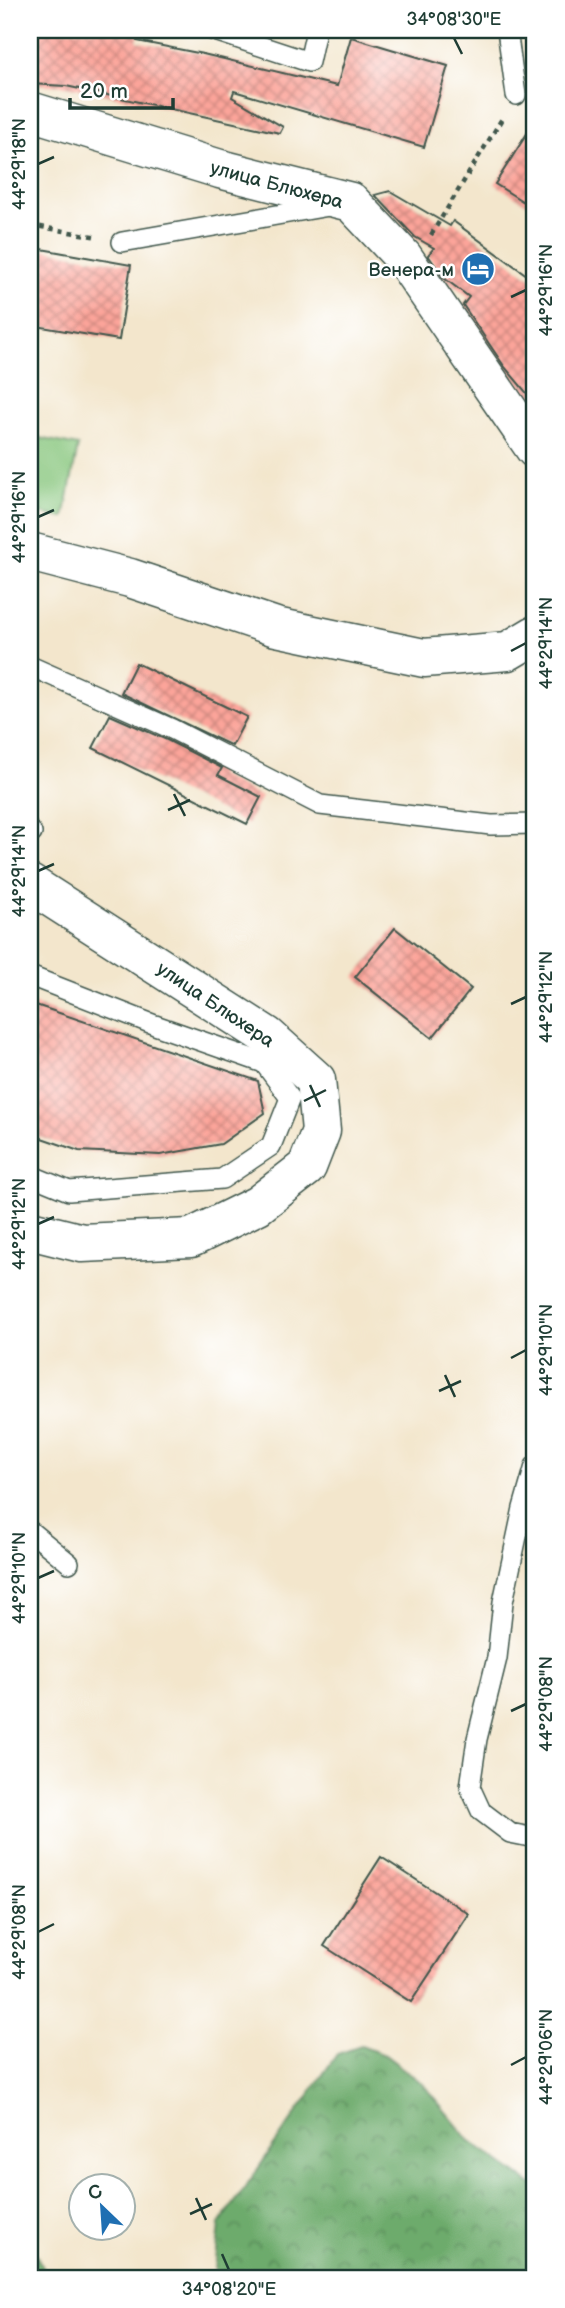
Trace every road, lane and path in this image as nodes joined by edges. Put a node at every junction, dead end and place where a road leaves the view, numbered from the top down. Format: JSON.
{"nodes":[{"id":1,"x":212,"y":30,"type":"edge"},
{"id":2,"x":316,"y":30,"type":"edge"},
{"id":3,"x":507,"y":30,"type":"edge"},
{"id":4,"x":516,"y":95,"type":"joint"},
{"id":5,"x":30,"y":111,"type":"edge"},
{"id":6,"x":351,"y":202,"type":"junction"},
{"id":7,"x":30,"y":225,"type":"edge"},
{"id":8,"x":122,"y":242,"type":"joint"},
{"id":9,"x":411,"y":269,"type":"junction"},
{"id":10,"x":535,"y":449,"type":"edge"},
{"id":11,"x":30,"y":552,"type":"edge"},
{"id":12,"x":535,"y":635,"type":"edge"},
{"id":13,"x":30,"y":666,"type":"edge"},
{"id":14,"x":535,"y":824,"type":"edge"},
{"id":15,"x":30,"y":884,"type":"edge"},
{"id":16,"x":30,"y":976,"type":"edge"},
{"id":17,"x":30,"y":1175,"type":"edge"},
{"id":18,"x":30,"y":1230,"type":"edge"},
{"id":19,"x":535,"y":1466,"type":"edge"},
{"id":20,"x":30,"y":1531,"type":"edge"},
{"id":21,"x":69,"y":1563,"type":"dead end"},
{"id":22,"x":535,"y":1839,"type":"edge"}],
"edges":[{"from":1,"to":2,"type":"lane"},
{"from":3,"to":4,"type":"lane"},
{"from":4,"to":9,"type":"path"},
{"from":5,"to":6,"type":"main road","name":"улица Блюхера"},
{"from":6,"to":8,"type":"lane"},
{"from":6,"to":9,"type":"main road","name":"улица Блюхера"},
{"from":7,"to":8,"type":"path"},
{"from":9,"to":10,"type":"main road","name":"улица Блюхера"},
{"from":11,"to":12,"type":"main road"},
{"from":13,"to":14,"type":"lane"},
{"from":15,"to":18,"type":"main road","name":"улица Блюхера"},
{"from":16,"to":17,"type":"lane"},
{"from":19,"to":22,"type":"lane"},
{"from":20,"to":21,"type":"lane"}]}
